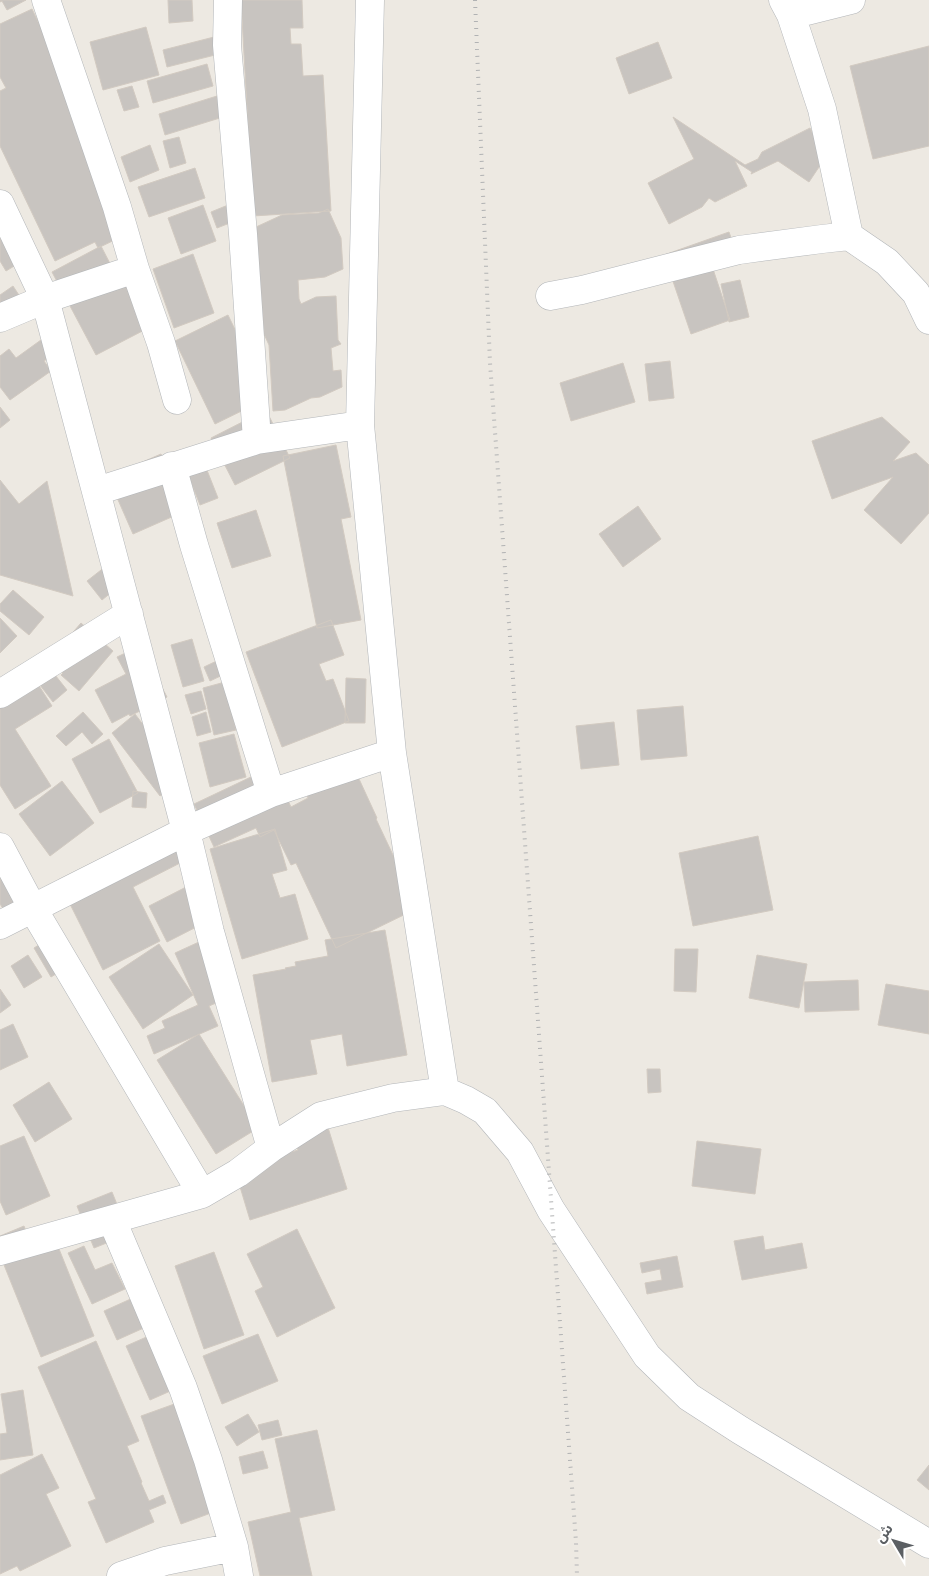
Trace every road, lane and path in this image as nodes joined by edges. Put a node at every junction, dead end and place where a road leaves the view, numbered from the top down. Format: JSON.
{"nodes":[{"id":1,"x":46,"y":0,"type":"edge"},
{"id":2,"x":228,"y":0,"type":"edge"},
{"id":3,"x":370,"y":0,"type":"edge"},
{"id":4,"x":851,"y":0,"type":"edge"},
{"id":5,"x":787,"y":8,"type":"edge"},
{"id":6,"x":0,"y":204,"type":"edge"},
{"id":7,"x":849,"y":236,"type":"junction"},
{"id":8,"x":135,"y":269,"type":"junction"},
{"id":9,"x":550,"y":296,"type":"dead end"},
{"id":10,"x":45,"y":299,"type":"junction"},
{"id":11,"x":0,"y":318,"type":"edge"},
{"id":12,"x":929,"y":320,"type":"edge"},
{"id":13,"x":178,"y":400,"type":"dead end"},
{"id":14,"x":360,"y":424,"type":"junction"},
{"id":15,"x":257,"y":440,"type":"junction"},
{"id":16,"x":172,"y":466,"type":"junction"},
{"id":17,"x":97,"y":491,"type":"junction"},
{"id":18,"x":129,"y":614,"type":"junction"},
{"id":19,"x":0,"y":694,"type":"edge"},
{"id":20,"x":392,"y":753,"type":"junction"},
{"id":21,"x":271,"y":793,"type":"junction"},
{"id":22,"x":186,"y":831,"type":"junction"},
{"id":23,"x":0,"y":847,"type":"edge"},
{"id":24,"x":33,"y":909,"type":"junction"},
{"id":25,"x":0,"y":925,"type":"edge"},
{"id":26,"x":445,"y":1091,"type":"junction"},
{"id":27,"x":271,"y":1148,"type":"junction"},
{"id":28,"x":202,"y":1194,"type":"junction"},
{"id":29,"x":112,"y":1220,"type":"junction"},
{"id":30,"x":0,"y":1251,"type":"edge"},
{"id":31,"x":929,"y":1544,"type":"edge"},
{"id":32,"x":234,"y":1547,"type":"junction"},
{"id":33,"x":121,"y":1576,"type":"edge"},
{"id":34,"x":239,"y":1576,"type":"edge"}],
"edges":[{"from":1,"to":8,"type":"street"},
{"from":2,"to":15,"type":"street"},
{"from":3,"to":14,"type":"street"},
{"from":4,"to":5,"type":"street"},
{"from":5,"to":7,"type":"street"},
{"from":6,"to":10,"type":"street"},
{"from":7,"to":9,"type":"street"},
{"from":7,"to":12,"type":"street"},
{"from":8,"to":10,"type":"street"},
{"from":8,"to":13,"type":"street"},
{"from":10,"to":11,"type":"street"},
{"from":10,"to":17,"type":"street"},
{"from":14,"to":15,"type":"street"},
{"from":14,"to":20,"type":"street"},
{"from":15,"to":16,"type":"street"},
{"from":16,"to":17,"type":"street"},
{"from":16,"to":21,"type":"street"},
{"from":17,"to":18,"type":"street"},
{"from":18,"to":19,"type":"street"},
{"from":18,"to":22,"type":"street"},
{"from":20,"to":21,"type":"street"},
{"from":20,"to":26,"type":"street"},
{"from":21,"to":22,"type":"street"},
{"from":22,"to":24,"type":"street"},
{"from":22,"to":27,"type":"street"},
{"from":23,"to":24,"type":"street"},
{"from":24,"to":25,"type":"street"},
{"from":24,"to":28,"type":"street"},
{"from":26,"to":27,"type":"street"},
{"from":26,"to":31,"type":"street"},
{"from":27,"to":28,"type":"street"},
{"from":28,"to":29,"type":"street"},
{"from":29,"to":30,"type":"street"},
{"from":29,"to":32,"type":"street"},
{"from":32,"to":33,"type":"street"},
{"from":32,"to":34,"type":"street"}]}
